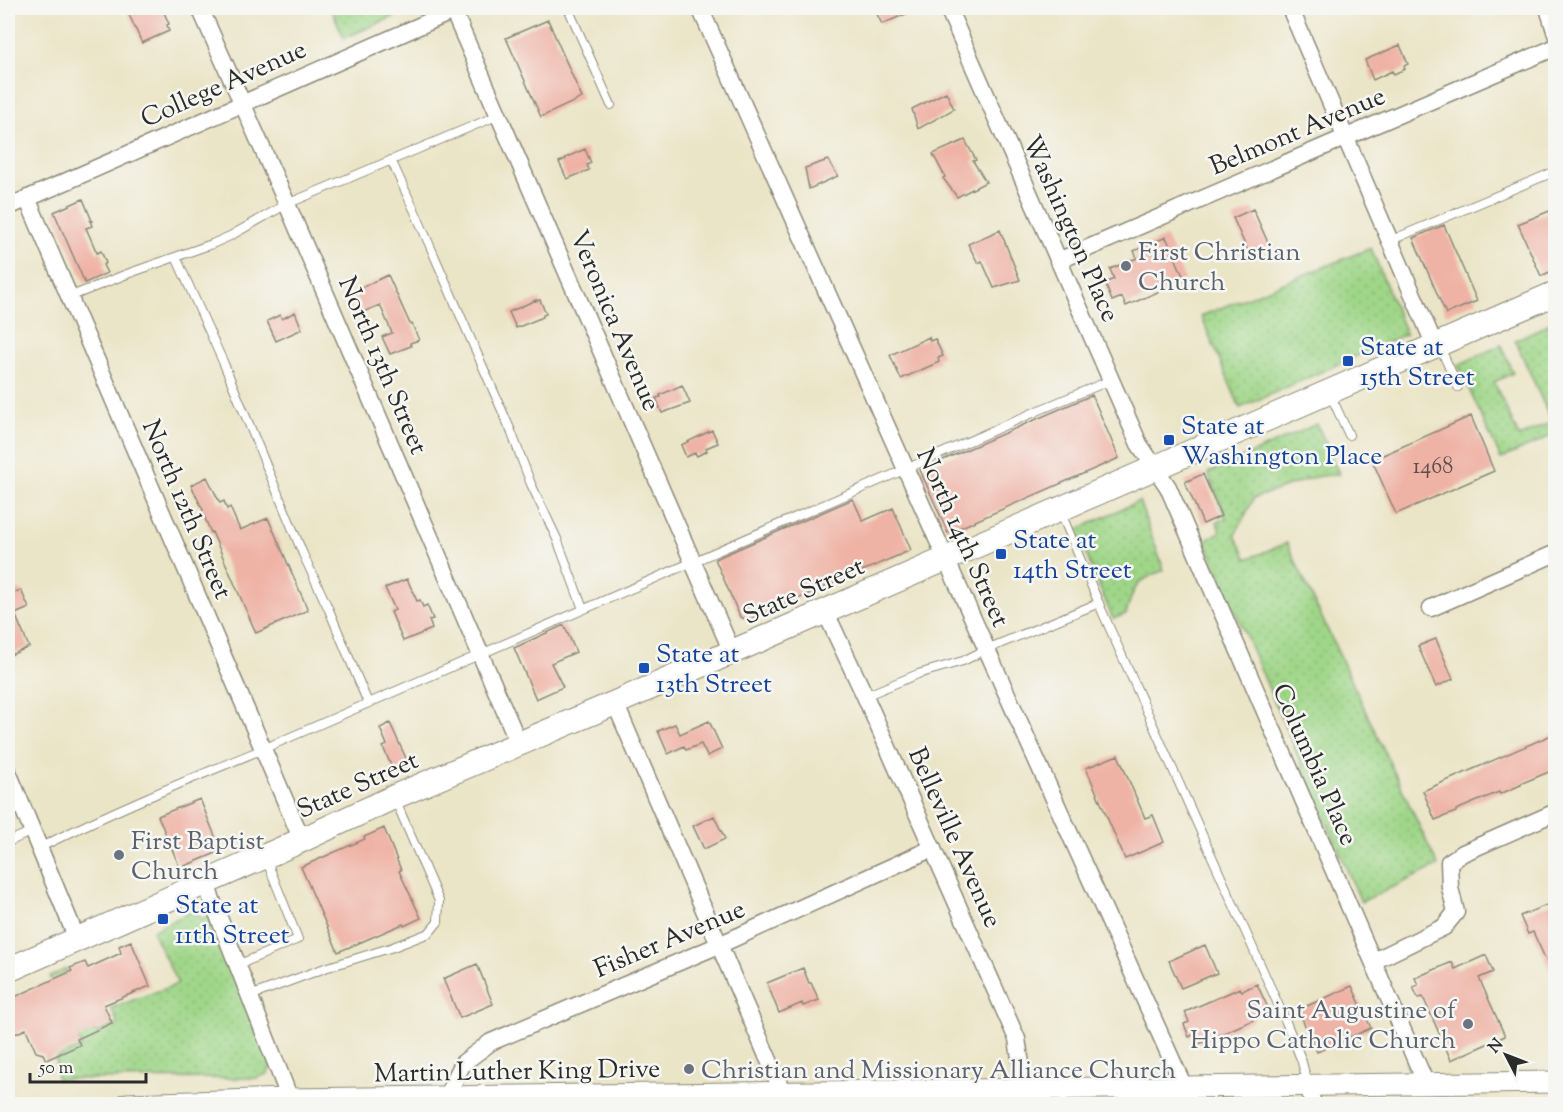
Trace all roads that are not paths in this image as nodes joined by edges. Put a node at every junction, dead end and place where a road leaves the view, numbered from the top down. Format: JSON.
{"nodes":[{"id":1,"x":200,"y":8,"type":"edge"},
{"id":2,"x":455,"y":8,"type":"edge"},
{"id":3,"x":568,"y":8,"type":"edge"},
{"id":4,"x":700,"y":8,"type":"edge"},
{"id":5,"x":948,"y":8,"type":"edge"},
{"id":6,"x":1290,"y":8,"type":"edge"},
{"id":7,"x":1548,"y":8,"type":"edge"},
{"id":8,"x":1556,"y":34,"type":"edge"},
{"id":9,"x":1556,"y":47,"type":"edge"},
{"id":10,"x":242,"y":103,"type":"junction"},
{"id":11,"x":612,"y":105,"type":"dead end"},
{"id":12,"x":499,"y":115,"type":"junction"},
{"id":13,"x":1345,"y":137,"type":"junction"},
{"id":14,"x":390,"y":160,"type":"junction"},
{"id":15,"x":1556,"y":171,"type":"edge"},
{"id":16,"x":27,"y":198,"type":"junction"},
{"id":17,"x":287,"y":204,"type":"junction"},
{"id":18,"x":8,"y":207,"type":"edge"},
{"id":19,"x":1389,"y":241,"type":"junction"},
{"id":20,"x":176,"y":257,"type":"junction"},
{"id":21,"x":1059,"y":261,"type":"junction"},
{"id":22,"x":1556,"y":293,"type":"edge"},
{"id":23,"x":69,"y":297,"type":"junction"},
{"id":24,"x":1437,"y":345,"type":"junction"},
{"id":25,"x":1111,"y":380,"type":"junction"},
{"id":26,"x":1458,"y":387,"type":"dead end"},
{"id":27,"x":1329,"y":392,"type":"junction"},
{"id":28,"x":1349,"y":435,"type":"dead end"},
{"id":29,"x":1155,"y":467,"type":"junction"},
{"id":30,"x":906,"y":469,"type":"junction"},
{"id":31,"x":1059,"y":509,"type":"junction"},
{"id":32,"x":1556,"y":553,"type":"edge"},
{"id":33,"x":945,"y":559,"type":"junction"},
{"id":34,"x":692,"y":562,"type":"junction"},
{"id":35,"x":1099,"y":603,"type":"junction"},
{"id":36,"x":1431,"y":608,"type":"dead end"},
{"id":37,"x":583,"y":609,"type":"junction"},
{"id":38,"x":825,"y":611,"type":"junction"},
{"id":39,"x":987,"y":649,"type":"junction"},
{"id":40,"x":732,"y":652,"type":"junction"},
{"id":41,"x":480,"y":654,"type":"junction"},
{"id":42,"x":865,"y":696,"type":"junction"},
{"id":43,"x":368,"y":703,"type":"junction"},
{"id":44,"x":615,"y":703,"type":"junction"},
{"id":45,"x":519,"y":744,"type":"junction"},
{"id":46,"x":263,"y":749,"type":"junction"},
{"id":47,"x":8,"y":772,"type":"edge"},
{"id":48,"x":394,"y":797,"type":"junction"},
{"id":49,"x":1556,"y":812,"type":"edge"},
{"id":50,"x":32,"y":831,"type":"junction"},
{"id":51,"x":302,"y":840,"type":"junction"},
{"id":52,"x":8,"y":842,"type":"edge"},
{"id":53,"x":39,"y":848,"type":"junction"},
{"id":54,"x":933,"y":848,"type":"junction"},
{"id":55,"x":264,"y":856,"type":"junction"},
{"id":56,"x":205,"y":882,"type":"junction"},
{"id":57,"x":77,"y":939,"type":"junction"},
{"id":58,"x":719,"y":945,"type":"junction"},
{"id":59,"x":1374,"y":962,"type":"junction"},
{"id":60,"x":238,"y":965,"type":"junction"},
{"id":61,"x":8,"y":970,"type":"edge"},
{"id":62,"x":250,"y":996,"type":"junction"},
{"id":63,"x":1556,"y":1082,"type":"edge"},
{"id":64,"x":1426,"y":1084,"type":"junction"},
{"id":65,"x":1184,"y":1086,"type":"junction"},
{"id":66,"x":783,"y":1093,"type":"junction"},
{"id":67,"x":1311,"y":1095,"type":"edge"},
{"id":68,"x":1025,"y":1097,"type":"edge"},
{"id":69,"x":446,"y":1098,"type":"junction"},
{"id":70,"x":727,"y":1099,"type":"edge"},
{"id":71,"x":290,"y":1102,"type":"edge"},
{"id":72,"x":127,"y":1104,"type":"edge"}],
"edges":[{"from":1,"to":10,"type":"street","name":"North 13th Street"},
{"from":2,"to":10,"type":"street","name":"College Avenue"},
{"from":2,"to":12,"type":"street","name":"Veronica Avenue"},
{"from":3,"to":11,"type":"lane"},
{"from":4,"to":30,"type":"street","name":"North 14th Street"},
{"from":5,"to":21,"type":"street","name":"Washington Place"},
{"from":6,"to":13,"type":"street"},
{"from":7,"to":8,"type":"street"},
{"from":9,"to":13,"type":"street","name":"Belmont Avenue"},
{"from":10,"to":16,"type":"street","name":"College Avenue"},
{"from":10,"to":17,"type":"street","name":"North 13th Street"},
{"from":12,"to":14,"type":"lane"},
{"from":12,"to":34,"type":"street","name":"Veronica Avenue"},
{"from":13,"to":19,"type":"street"},
{"from":13,"to":21,"type":"street","name":"Belmont Avenue"},
{"from":14,"to":17,"type":"lane"},
{"from":14,"to":37,"type":"lane"},
{"from":15,"to":19,"type":"lane"},
{"from":16,"to":18,"type":"street","name":"College Avenue"},
{"from":16,"to":23,"type":"street","name":"North 12th Street"},
{"from":17,"to":20,"type":"lane"},
{"from":17,"to":41,"type":"street","name":"North 13th Street"},
{"from":19,"to":24,"type":"street"},
{"from":20,"to":23,"type":"lane"},
{"from":20,"to":43,"type":"lane"},
{"from":21,"to":25,"type":"street","name":"Washington Place"},
{"from":22,"to":24,"type":"main road","name":"State Street"},
{"from":23,"to":46,"type":"street","name":"North 12th Street"},
{"from":24,"to":26,"type":"lane"},
{"from":24,"to":27,"type":"main road","name":"State Street"},
{"from":25,"to":29,"type":"street","name":"Washington Place"},
{"from":25,"to":30,"type":"lane"},
{"from":27,"to":28,"type":"lane"},
{"from":27,"to":29,"type":"main road","name":"State Street"},
{"from":29,"to":31,"type":"main road","name":"State Street"},
{"from":29,"to":59,"type":"street","name":"Columbia Place"},
{"from":30,"to":33,"type":"street","name":"North 14th Street"},
{"from":30,"to":34,"type":"lane"},
{"from":31,"to":33,"type":"main road","name":"State Street"},
{"from":31,"to":35,"type":"lane"},
{"from":32,"to":36,"type":"street"},
{"from":33,"to":38,"type":"main road","name":"State Street"},
{"from":33,"to":39,"type":"street","name":"North 14th Street"},
{"from":34,"to":37,"type":"lane"},
{"from":34,"to":40,"type":"street","name":"Veronica Avenue"},
{"from":35,"to":39,"type":"lane"},
{"from":35,"to":67,"type":"lane"},
{"from":37,"to":41,"type":"lane"},
{"from":38,"to":40,"type":"main road","name":"State Street"},
{"from":38,"to":42,"type":"street","name":"Belleville Avenue"},
{"from":39,"to":42,"type":"lane"},
{"from":39,"to":65,"type":"street","name":"North 14th Street"},
{"from":40,"to":44,"type":"main road","name":"State Street"},
{"from":41,"to":43,"type":"lane"},
{"from":41,"to":45,"type":"street","name":"North 13th Street"},
{"from":42,"to":54,"type":"street","name":"Belleville Avenue"},
{"from":43,"to":46,"type":"lane"},
{"from":44,"to":45,"type":"main road","name":"State Street"},
{"from":44,"to":58,"type":"street"},
{"from":45,"to":48,"type":"main road","name":"State Street"},
{"from":46,"to":51,"type":"street","name":"North 12th Street"},
{"from":46,"to":53,"type":"lane"},
{"from":47,"to":50,"type":"street"},
{"from":48,"to":51,"type":"main road","name":"State Street"},
{"from":48,"to":62,"type":"lane"},
{"from":49,"to":59,"type":"street"},
{"from":50,"to":52,"type":"lane"},
{"from":50,"to":53,"type":"street"},
{"from":51,"to":55,"type":"main road","name":"State Street"},
{"from":53,"to":57,"type":"street"},
{"from":54,"to":58,"type":"street","name":"Fisher Avenue"},
{"from":54,"to":68,"type":"street","name":"Belleville Avenue"},
{"from":55,"to":56,"type":"main road","name":"State Street"},
{"from":55,"to":60,"type":"lane"},
{"from":56,"to":57,"type":"main road","name":"State Street"},
{"from":56,"to":60,"type":"street"},
{"from":57,"to":61,"type":"main road","name":"State Street"},
{"from":58,"to":66,"type":"street"},
{"from":58,"to":69,"type":"street","name":"Fisher Avenue"},
{"from":59,"to":64,"type":"street","name":"Columbia Place"},
{"from":60,"to":62,"type":"street"},
{"from":62,"to":71,"type":"street"},
{"from":63,"to":64,"type":"street","name":"Martin Luther King Drive"},
{"from":64,"to":67,"type":"street","name":"Martin Luther King Drive"},
{"from":65,"to":67,"type":"street","name":"Martin Luther King Drive"},
{"from":65,"to":68,"type":"street","name":"Martin Luther King Drive"},
{"from":66,"to":68,"type":"street","name":"Martin Luther King Drive"},
{"from":66,"to":70,"type":"street","name":"Martin Luther King Drive"},
{"from":69,"to":70,"type":"street","name":"Martin Luther King Drive"},
{"from":69,"to":71,"type":"street","name":"Martin Luther King Drive"},
{"from":71,"to":72,"type":"street","name":"Martin Luther King Drive"}]}
